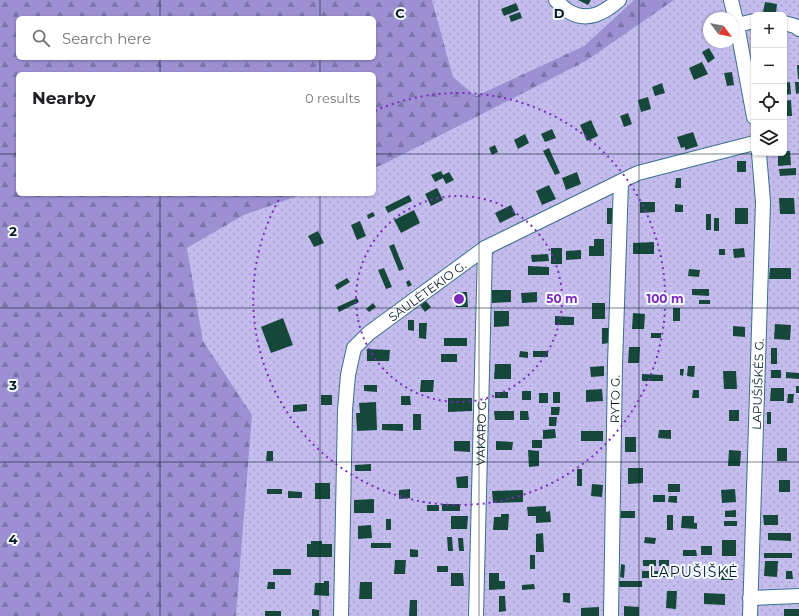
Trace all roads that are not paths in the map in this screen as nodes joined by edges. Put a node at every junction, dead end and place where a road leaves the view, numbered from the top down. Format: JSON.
{"nodes":[{"id":1,"x":556,"y":0,"type":"edge"},
{"id":2,"x":619,"y":0,"type":"edge"},
{"id":3,"x":731,"y":0,"type":"edge"},
{"id":4,"x":733,"y":12,"type":"edge"},
{"id":5,"x":751,"y":22,"type":"edge"},
{"id":6,"x":739,"y":24,"type":"edge"},
{"id":7,"x":787,"y":25,"type":"edge"},
{"id":8,"x":799,"y":29,"type":"edge"},
{"id":9,"x":739,"y":40,"type":"edge"},
{"id":10,"x":751,"y":102,"type":"edge"},
{"id":11,"x":751,"y":144,"type":"edge"},
{"id":12,"x":759,"y":156,"type":"edge"},
{"id":13,"x":621,"y":182,"type":"junction"},
{"id":14,"x":485,"y":248,"type":"junction"},
{"id":15,"x":799,"y":596,"type":"edge"},
{"id":16,"x":750,"y":598,"type":"junction"},
{"id":17,"x":341,"y":616,"type":"edge"},
{"id":18,"x":476,"y":616,"type":"edge"},
{"id":19,"x":611,"y":616,"type":"edge"},
{"id":20,"x":750,"y":616,"type":"edge"}],
"edges":[{"from":1,"to":2,"type":"street"},
{"from":3,"to":4,"type":"street"},
{"from":5,"to":6,"type":"street"},
{"from":7,"to":8,"type":"street"},
{"from":9,"to":10,"type":"street"},
{"from":11,"to":13,"type":"street","name":"SAULĖTEKIO G."},
{"from":12,"to":16,"type":"street","name":"LAPUŠIŠKĖS G."},
{"from":13,"to":14,"type":"street","name":"SAULĖTEKIO G."},
{"from":13,"to":19,"type":"street","name":"RYTO G."},
{"from":14,"to":17,"type":"street","name":"SAULĖTEKIO G."},
{"from":14,"to":18,"type":"street","name":"VAKARO G."},
{"from":15,"to":16,"type":"street"},
{"from":16,"to":20,"type":"street","name":"LAPUŠIŠKĖS G."}]}
